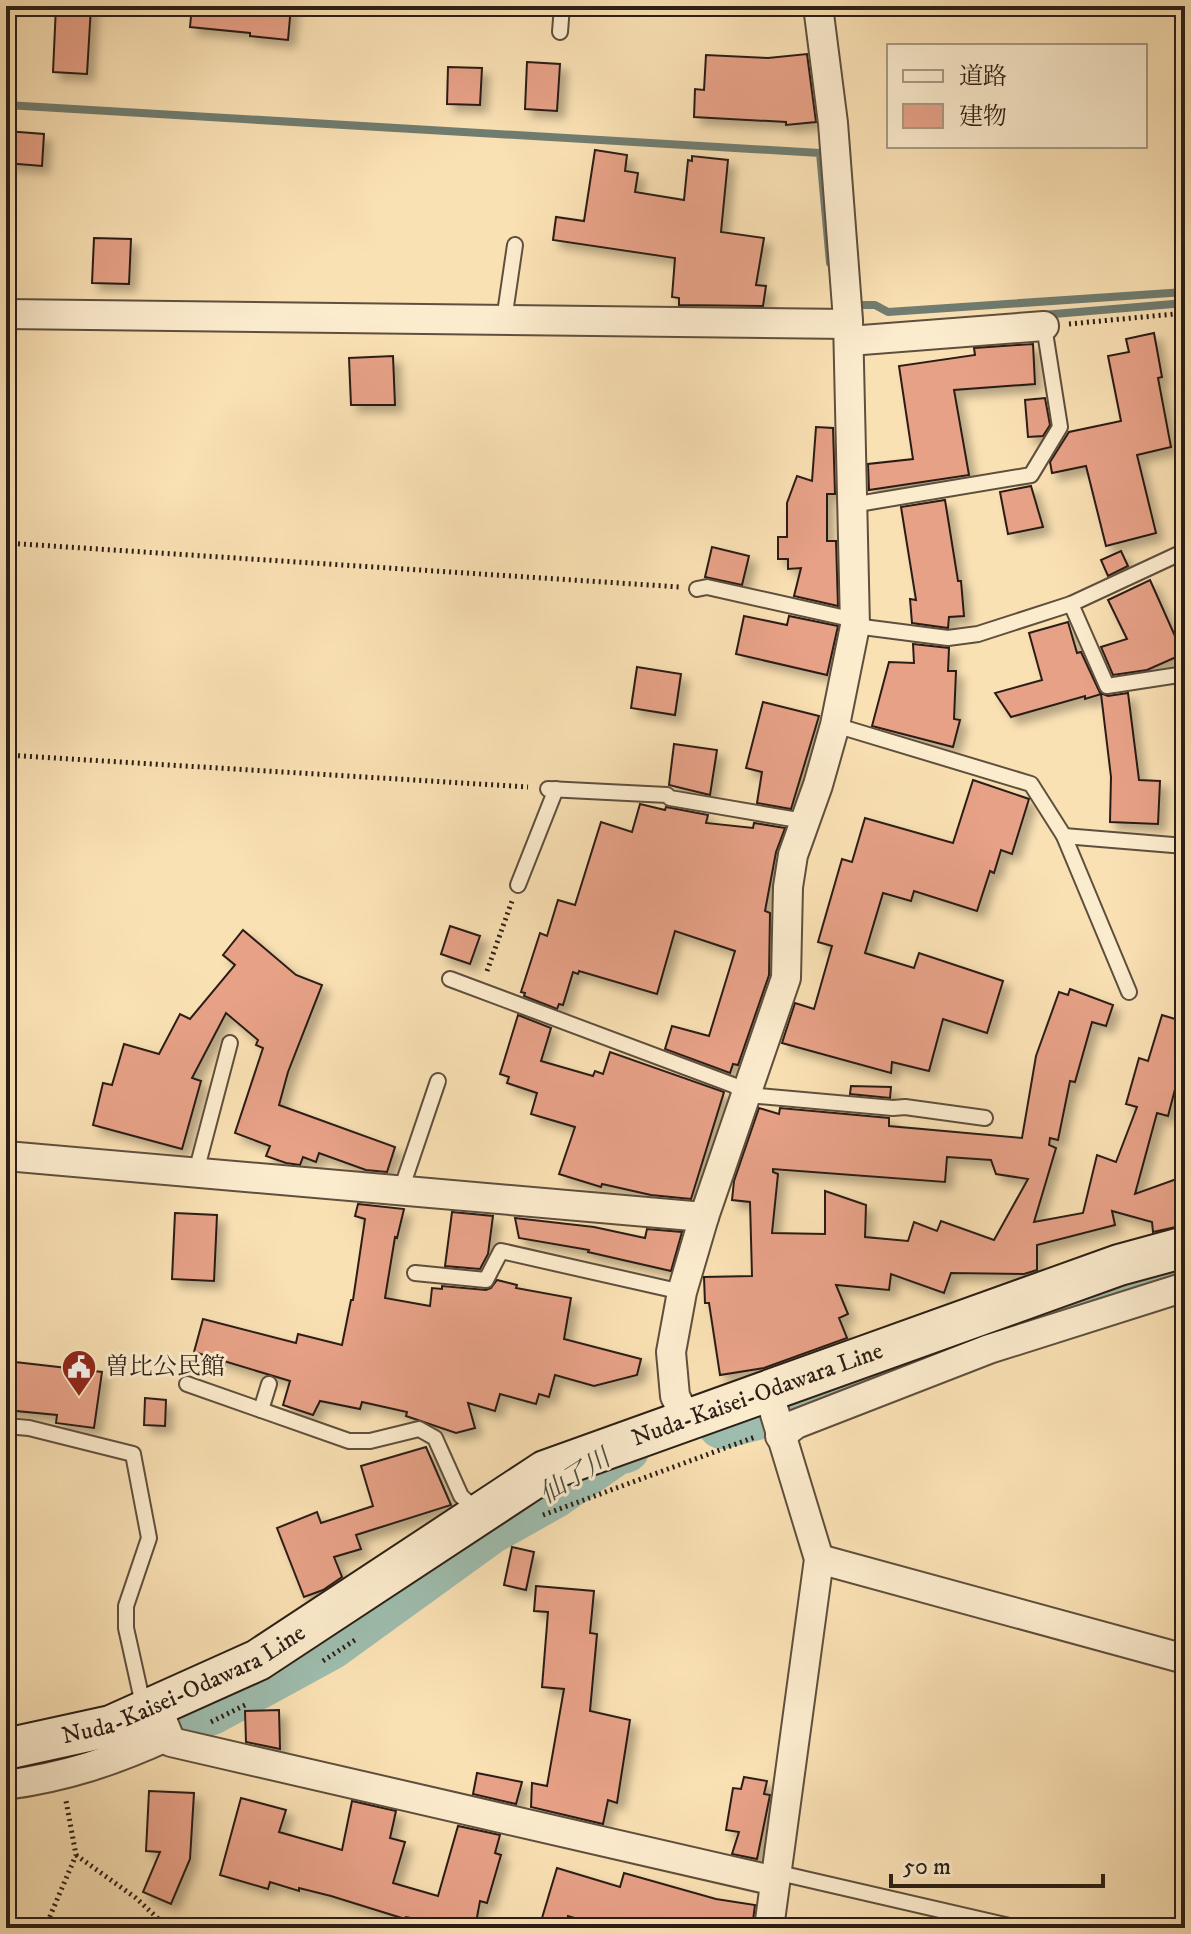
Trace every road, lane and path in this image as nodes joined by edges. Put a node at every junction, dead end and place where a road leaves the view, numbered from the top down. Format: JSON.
{"nodes":[{"id":1,"x":562,"y":6,"type":"edge"},
{"id":2,"x":818,"y":6,"type":"edge"},
{"id":3,"x":560,"y":32,"type":"dead end"},
{"id":4,"x":515,"y":245,"type":"dead end"},
{"id":5,"x":1185,"y":313,"type":"edge"},
{"id":6,"x":6,"y":314,"type":"edge"},
{"id":7,"x":504,"y":320,"type":"junction"},
{"id":8,"x":1044,"y":326,"type":"junction"},
{"id":9,"x":849,"y":328,"type":"junction"},
{"id":10,"x":852,"y":505,"type":"junction"},
{"id":11,"x":6,"y":543,"type":"edge"},
{"id":12,"x":1185,"y":551,"type":"edge"},
{"id":13,"x":697,"y":589,"type":"joint"},
{"id":14,"x":1071,"y":604,"type":"junction"},
{"id":15,"x":855,"y":623,"type":"junction"},
{"id":16,"x":1185,"y":674,"type":"edge"},
{"id":17,"x":835,"y":725,"type":"junction"},
{"id":18,"x":6,"y":755,"type":"edge"},
{"id":19,"x":552,"y":789,"type":"junction"},
{"id":20,"x":804,"y":821,"type":"junction"},
{"id":21,"x":1064,"y":836,"type":"junction"},
{"id":22,"x":1185,"y":846,"type":"edge"},
{"id":23,"x":518,"y":885,"type":"joint"},
{"id":24,"x":450,"y":979,"type":"dead end"},
{"id":25,"x":480,"y":990,"type":"junction"},
{"id":26,"x":1129,"y":992,"type":"dead end"},
{"id":27,"x":230,"y":1043,"type":"dead end"},
{"id":28,"x":438,"y":1081,"type":"dead end"},
{"id":29,"x":748,"y":1095,"type":"junction"},
{"id":30,"x":985,"y":1118,"type":"dead end"},
{"id":31,"x":6,"y":1156,"type":"edge"},
{"id":32,"x":196,"y":1172,"type":"junction"},
{"id":33,"x":401,"y":1190,"type":"junction"},
{"id":34,"x":704,"y":1217,"type":"junction"},
{"id":35,"x":1185,"y":1247,"type":"edge"},
{"id":36,"x":415,"y":1273,"type":"dead end"},
{"id":37,"x":1185,"y":1287,"type":"edge"},
{"id":38,"x":682,"y":1292,"type":"junction"},
{"id":39,"x":187,"y":1384,"type":"dead end"},
{"id":40,"x":269,"y":1384,"type":"dead end"},
{"id":41,"x":768,"y":1391,"type":"junction"},
{"id":42,"x":261,"y":1410,"type":"junction"},
{"id":43,"x":687,"y":1420,"type":"junction"},
{"id":44,"x":6,"y":1426,"type":"edge"},
{"id":45,"x":780,"y":1436,"type":"junction"},
{"id":46,"x":479,"y":1513,"type":"junction"},
{"id":47,"x":533,"y":1519,"type":"dead end"},
{"id":48,"x":819,"y":1559,"type":"junction"},
{"id":49,"x":356,"y":1640,"type":"dead end"},
{"id":50,"x":1185,"y":1659,"type":"edge"},
{"id":51,"x":317,"y":1664,"type":"dead end"},
{"id":52,"x":252,"y":1702,"type":"dead end"},
{"id":53,"x":156,"y":1718,"type":"junction"},
{"id":54,"x":6,"y":1749,"type":"edge"},
{"id":55,"x":61,"y":1777,"type":"junction"},
{"id":56,"x":6,"y":1785,"type":"edge"},
{"id":57,"x":76,"y":1855,"type":"junction"},
{"id":58,"x":775,"y":1876,"type":"junction"},
{"id":59,"x":45,"y":1928,"type":"edge"},
{"id":60,"x":168,"y":1928,"type":"edge"},
{"id":61,"x":769,"y":1928,"type":"edge"},
{"id":62,"x":1018,"y":1928,"type":"edge"}],
"edges":[{"from":1,"to":3,"type":"lane"},
{"from":2,"to":9,"type":"street"},
{"from":4,"to":7,"type":"lane"},
{"from":5,"to":8,"type":"path"},
{"from":6,"to":7,"type":"street"},
{"from":7,"to":9,"type":"street"},
{"from":8,"to":9,"type":"street"},
{"from":8,"to":10,"type":"lane"},
{"from":9,"to":10,"type":"street"},
{"from":10,"to":15,"type":"street"},
{"from":11,"to":13,"type":"path"},
{"from":12,"to":14,"type":"lane"},
{"from":13,"to":15,"type":"lane"},
{"from":14,"to":15,"type":"lane"},
{"from":14,"to":16,"type":"lane"},
{"from":15,"to":17,"type":"street"},
{"from":17,"to":20,"type":"street"},
{"from":17,"to":21,"type":"lane"},
{"from":18,"to":19,"type":"path"},
{"from":19,"to":20,"type":"lane"},
{"from":19,"to":23,"type":"lane"},
{"from":20,"to":29,"type":"street"},
{"from":21,"to":22,"type":"lane"},
{"from":21,"to":26,"type":"lane"},
{"from":23,"to":25,"type":"path"},
{"from":24,"to":25,"type":"lane"},
{"from":25,"to":29,"type":"lane"},
{"from":27,"to":32,"type":"lane"},
{"from":28,"to":33,"type":"lane"},
{"from":29,"to":30,"type":"lane"},
{"from":29,"to":34,"type":"street"},
{"from":31,"to":32,"type":"street"},
{"from":32,"to":33,"type":"street"},
{"from":33,"to":34,"type":"street"},
{"from":34,"to":38,"type":"street"},
{"from":35,"to":41,"type":"main road","name":"Nuda-Kaisei-Odawara Line"},
{"from":36,"to":38,"type":"lane"},
{"from":37,"to":45,"type":"street"},
{"from":38,"to":43,"type":"street"},
{"from":39,"to":42,"type":"lane"},
{"from":40,"to":42,"type":"lane"},
{"from":41,"to":43,"type":"main road","name":"Nuda-Kaisei-Odawara Line"},
{"from":41,"to":45,"type":"street"},
{"from":42,"to":46,"type":"lane"},
{"from":43,"to":46,"type":"main road","name":"Nuda-Kaisei-Odawara Line"},
{"from":44,"to":53,"type":"lane"},
{"from":45,"to":47,"type":"path"},
{"from":45,"to":48,"type":"street"},
{"from":46,"to":53,"type":"main road","name":"Nuda-Kaisei-Odawara Line"},
{"from":48,"to":50,"type":"street"},
{"from":48,"to":58,"type":"street"},
{"from":49,"to":51,"type":"path"},
{"from":52,"to":53,"type":"path"},
{"from":53,"to":54,"type":"main road","name":"Nuda-Kaisei-Odawara Line"},
{"from":53,"to":55,"type":"street"},
{"from":53,"to":58,"type":"street"},
{"from":55,"to":56,"type":"street"},
{"from":55,"to":57,"type":"path"},
{"from":57,"to":59,"type":"path"},
{"from":57,"to":60,"type":"path"},
{"from":58,"to":61,"type":"street"},
{"from":58,"to":62,"type":"lane"}]}
